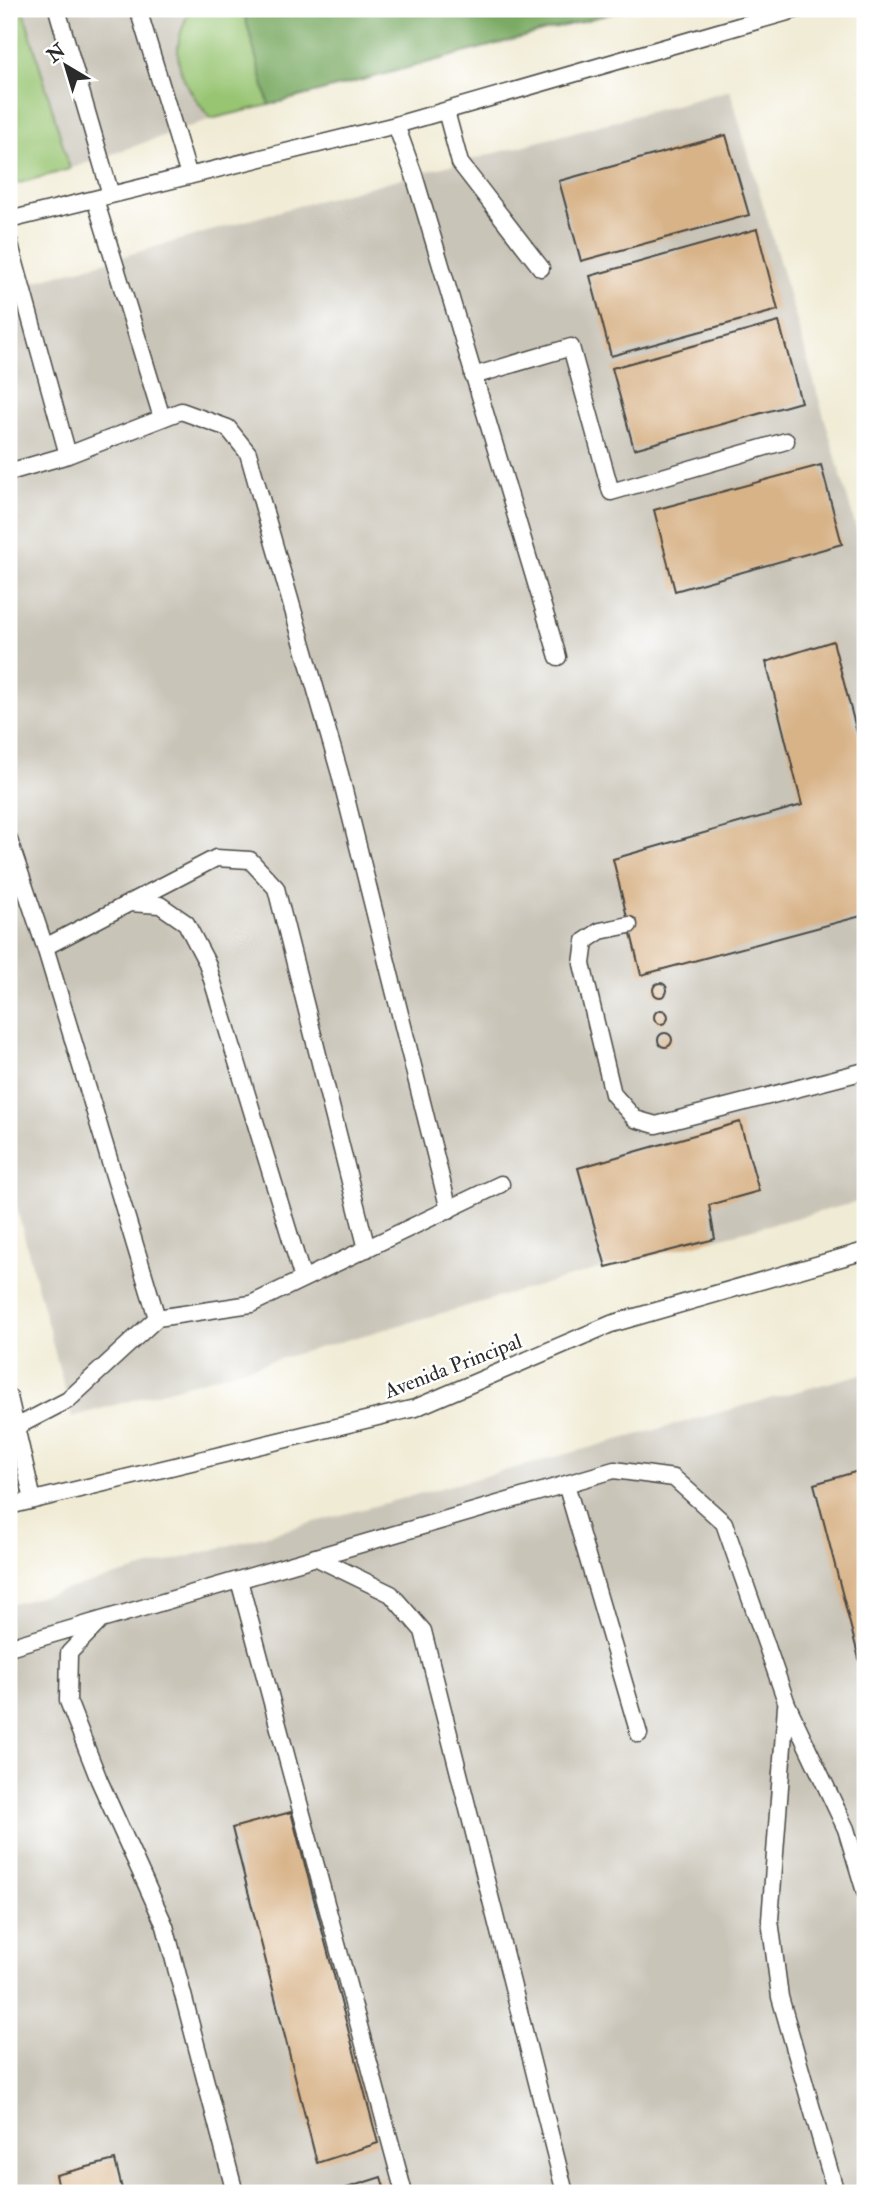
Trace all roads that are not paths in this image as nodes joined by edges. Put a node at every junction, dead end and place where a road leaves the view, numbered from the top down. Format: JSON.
{"nodes":[{"id":1,"x":57,"y":9,"type":"edge"},
{"id":2,"x":138,"y":9,"type":"edge"},
{"id":3,"x":798,"y":9,"type":"edge"},
{"id":4,"x":446,"y":111,"type":"junction"},
{"id":5,"x":396,"y":125,"type":"junction"},
{"id":6,"x":189,"y":176,"type":"junction"},
{"id":7,"x":111,"y":195,"type":"junction"},
{"id":8,"x":95,"y":199,"type":"junction"},
{"id":9,"x":9,"y":220,"type":"edge"},
{"id":10,"x":9,"y":241,"type":"edge"},
{"id":11,"x":541,"y":268,"type":"dead end"},
{"id":12,"x":473,"y":376,"type":"junction"},
{"id":13,"x":162,"y":418,"type":"junction"},
{"id":14,"x":786,"y":441,"type":"dead end"},
{"id":15,"x":68,"y":455,"type":"junction"},
{"id":16,"x":9,"y":472,"type":"edge"},
{"id":17,"x":558,"y":657,"type":"dead end"},
{"id":18,"x":9,"y":840,"type":"edge"},
{"id":19,"x":127,"y":902,"type":"junction"},
{"id":20,"x":628,"y":925,"type":"dead end"},
{"id":21,"x":45,"y":947,"type":"junction"},
{"id":22,"x":865,"y":1071,"type":"edge"},
{"id":23,"x":501,"y":1184,"type":"dead end"},
{"id":24,"x":449,"y":1210,"type":"junction"},
{"id":25,"x":367,"y":1249,"type":"junction"},
{"id":26,"x":865,"y":1251,"type":"edge"},
{"id":27,"x":303,"y":1279,"type":"junction"},
{"id":28,"x":157,"y":1318,"type":"junction"},
{"id":29,"x":9,"y":1398,"type":"edge"},
{"id":30,"x":16,"y":1427,"type":"junction"},
{"id":31,"x":566,"y":1484,"type":"junction"},
{"id":32,"x":33,"y":1500,"type":"junction"},
{"id":33,"x":9,"y":1506,"type":"edge"},
{"id":34,"x":315,"y":1558,"type":"junction"},
{"id":35,"x":239,"y":1580,"type":"junction"},
{"id":36,"x":99,"y":1621,"type":"junction"},
{"id":37,"x":9,"y":1647,"type":"edge"},
{"id":38,"x":787,"y":1704,"type":"junction"},
{"id":39,"x":639,"y":1734,"type":"dead end"},
{"id":40,"x":865,"y":1892,"type":"edge"},
{"id":41,"x":235,"y":2193,"type":"edge"},
{"id":42,"x":404,"y":2193,"type":"edge"},
{"id":43,"x":565,"y":2193,"type":"edge"},
{"id":44,"x":836,"y":2193,"type":"edge"}],
"edges":[{"from":1,"to":7,"type":"lane"},
{"from":2,"to":6,"type":"lane"},
{"from":3,"to":4,"type":"lane"},
{"from":4,"to":5,"type":"lane"},
{"from":4,"to":11,"type":"lane"},
{"from":5,"to":6,"type":"lane"},
{"from":5,"to":12,"type":"lane"},
{"from":6,"to":7,"type":"lane"},
{"from":7,"to":8,"type":"lane"},
{"from":8,"to":9,"type":"lane"},
{"from":8,"to":13,"type":"lane"},
{"from":10,"to":15,"type":"lane"},
{"from":12,"to":14,"type":"lane"},
{"from":12,"to":17,"type":"lane"},
{"from":13,"to":15,"type":"lane"},
{"from":13,"to":24,"type":"lane"},
{"from":15,"to":16,"type":"lane"},
{"from":18,"to":21,"type":"lane"},
{"from":19,"to":21,"type":"lane"},
{"from":19,"to":25,"type":"lane"},
{"from":19,"to":27,"type":"lane"},
{"from":20,"to":22,"type":"lane"},
{"from":21,"to":28,"type":"lane"},
{"from":23,"to":24,"type":"lane"},
{"from":24,"to":25,"type":"lane"},
{"from":25,"to":27,"type":"lane"},
{"from":26,"to":32,"type":"lane","name":"Avenida Principal"},
{"from":27,"to":28,"type":"lane"},
{"from":28,"to":30,"type":"lane"},
{"from":29,"to":30,"type":"lane"},
{"from":30,"to":32,"type":"lane"},
{"from":31,"to":34,"type":"lane"},
{"from":31,"to":38,"type":"lane"},
{"from":31,"to":39,"type":"lane"},
{"from":32,"to":33,"type":"lane","name":"Avenida Principal"},
{"from":34,"to":35,"type":"lane"},
{"from":34,"to":43,"type":"lane"},
{"from":35,"to":36,"type":"lane"},
{"from":35,"to":42,"type":"lane"},
{"from":36,"to":37,"type":"lane"},
{"from":36,"to":41,"type":"lane"},
{"from":38,"to":40,"type":"lane"},
{"from":38,"to":44,"type":"lane"}]}
